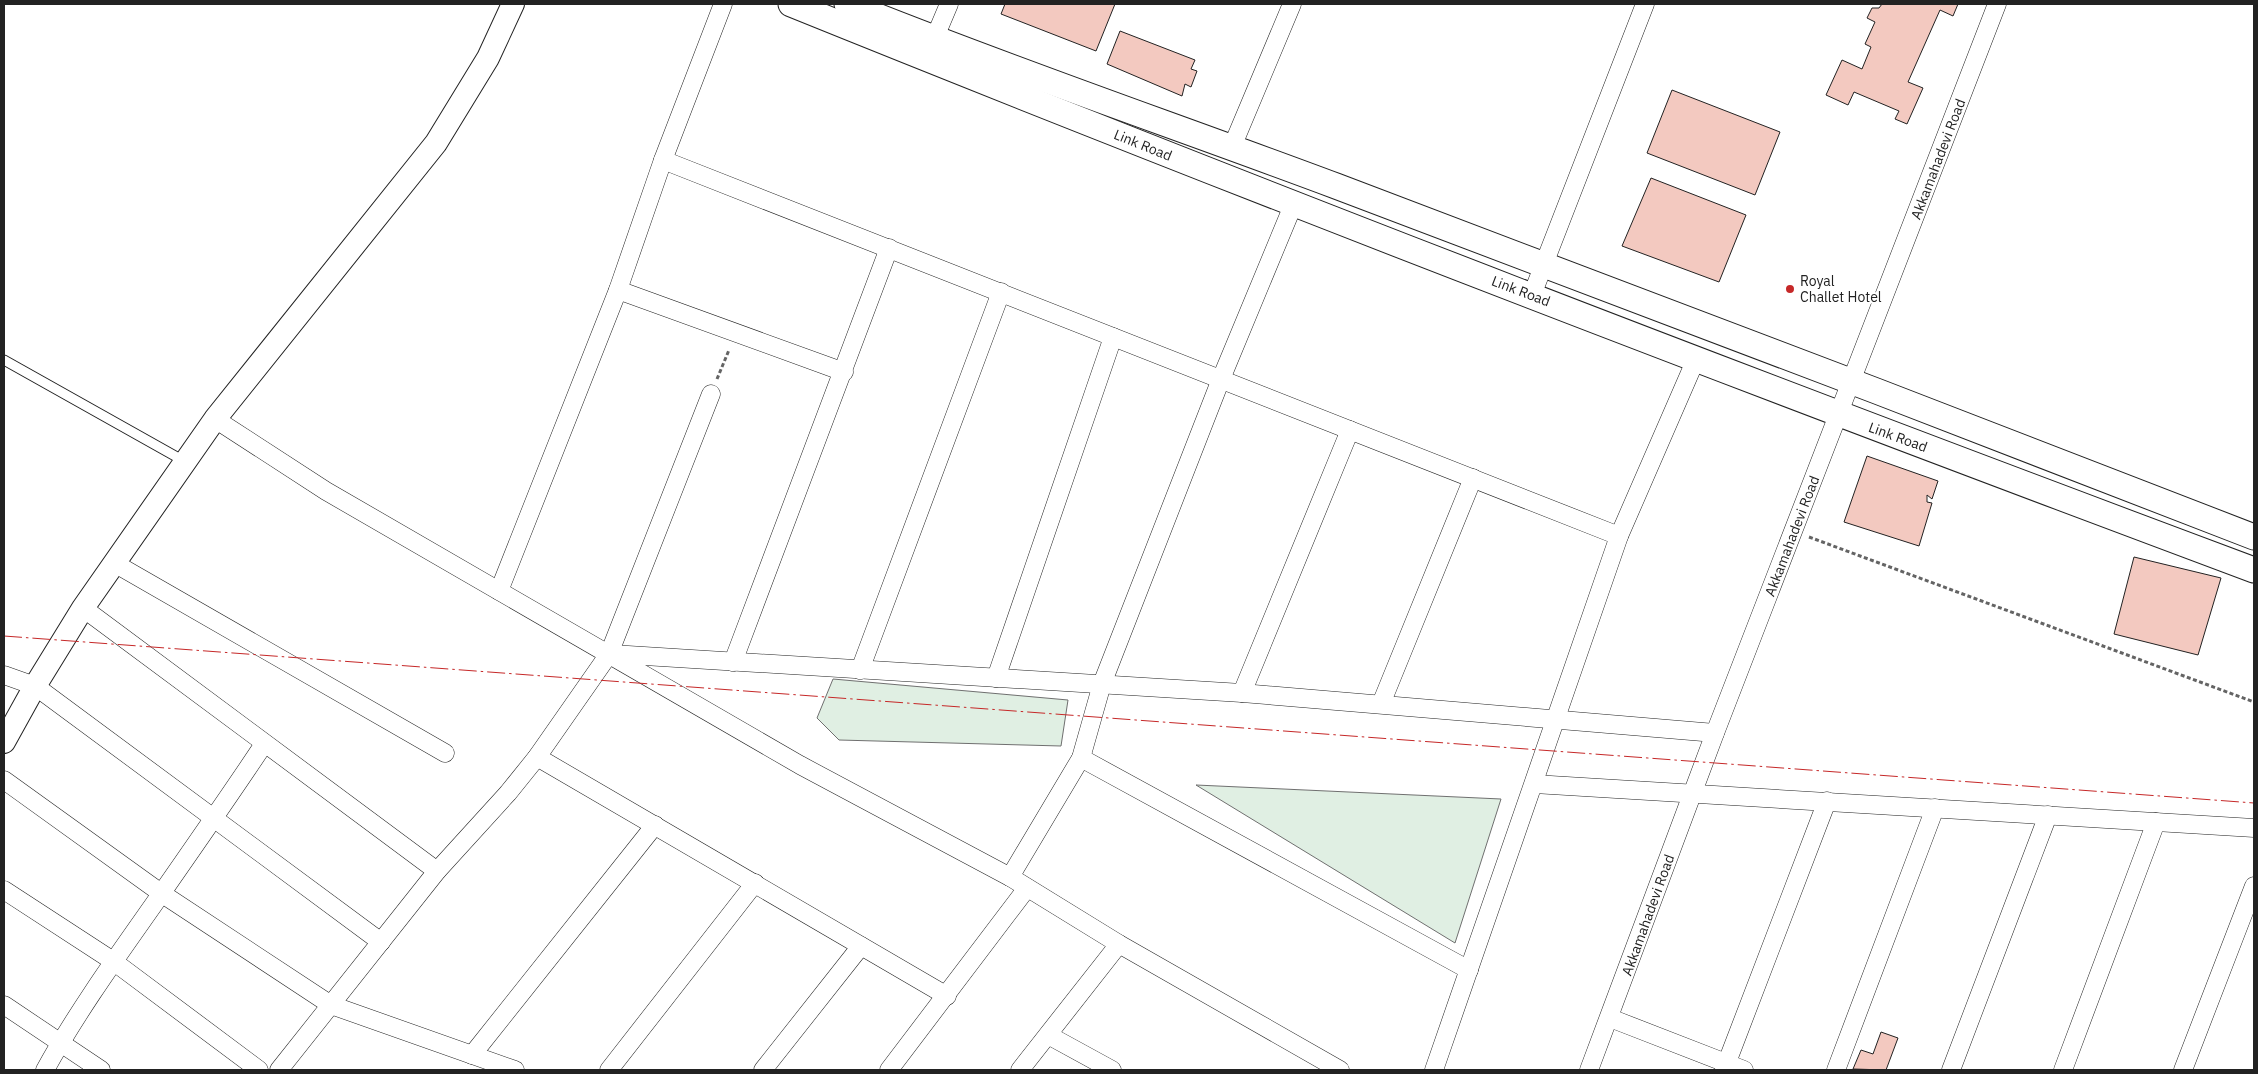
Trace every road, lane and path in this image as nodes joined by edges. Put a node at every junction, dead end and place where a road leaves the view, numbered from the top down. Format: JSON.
{"nodes":[{"id":1,"x":512,"y":4,"type":"edge"},
{"id":2,"x":723,"y":4,"type":"edge"},
{"id":3,"x":791,"y":4,"type":"edge"},
{"id":4,"x":846,"y":4,"type":"edge"},
{"id":5,"x":949,"y":4,"type":"edge"},
{"id":6,"x":1292,"y":4,"type":"edge"},
{"id":7,"x":1646,"y":4,"type":"edge"},
{"id":8,"x":1997,"y":4,"type":"edge"},
{"id":9,"x":930,"y":48,"type":"junction"},
{"id":10,"x":1232,"y":147,"type":"junction"},
{"id":11,"x":663,"y":160,"type":"junction"},
{"id":12,"x":1294,"y":203,"type":"junction"},
{"id":13,"x":889,"y":248,"type":"junction"},
{"id":14,"x":1544,"y":264,"type":"junction"},
{"id":15,"x":618,"y":290,"type":"junction"},
{"id":16,"x":1000,"y":292,"type":"junction"},
{"id":17,"x":1532,"y":295,"type":"junction"},
{"id":18,"x":736,"y":332,"type":"junction"},
{"id":19,"x":1113,"y":337,"type":"junction"},
{"id":20,"x":1696,"y":359,"type":"junction"},
{"id":21,"x":4,"y":360,"type":"edge"},
{"id":22,"x":844,"y":372,"type":"junction"},
{"id":23,"x":1221,"y":379,"type":"junction"},
{"id":24,"x":1853,"y":381,"type":"junction"},
{"id":25,"x":711,"y":394,"type":"joint"},
{"id":26,"x":1839,"y":415,"type":"junction"},
{"id":27,"x":215,"y":419,"type":"junction"},
{"id":28,"x":1350,"y":430,"type":"junction"},
{"id":29,"x":186,"y":462,"type":"junction"},
{"id":30,"x":1473,"y":478,"type":"junction"},
{"id":31,"x":1794,"y":531,"type":"junction"},
{"id":32,"x":1619,"y":536,"type":"junction"},
{"id":33,"x":2254,"y":537,"type":"edge"},
{"id":34,"x":114,"y":563,"type":"junction"},
{"id":35,"x":2254,"y":570,"type":"edge"},
{"id":36,"x":499,"y":591,"type":"junction"},
{"id":37,"x":83,"y":608,"type":"junction"},
{"id":38,"x":609,"y":654,"type":"junction"},
{"id":39,"x":733,"y":662,"type":"junction"},
{"id":40,"x":860,"y":670,"type":"junction"},
{"id":41,"x":4,"y":675,"type":"edge"},
{"id":42,"x":996,"y":678,"type":"junction"},
{"id":43,"x":1102,"y":684,"type":"junction"},
{"id":44,"x":35,"y":686,"type":"junction"},
{"id":45,"x":1242,"y":693,"type":"junction"},
{"id":46,"x":2254,"y":702,"type":"edge"},
{"id":47,"x":1381,"y":704,"type":"junction"},
{"id":48,"x":1556,"y":719,"type":"junction"},
{"id":49,"x":1715,"y":733,"type":"junction"},
{"id":50,"x":4,"y":742,"type":"edge"},
{"id":51,"x":264,"y":744,"type":"junction"},
{"id":52,"x":445,"y":753,"type":"dead end"},
{"id":53,"x":537,"y":757,"type":"junction"},
{"id":54,"x":1081,"y":758,"type":"junction"},
{"id":55,"x":4,"y":780,"type":"edge"},
{"id":56,"x":1534,"y":784,"type":"junction"},
{"id":57,"x":1692,"y":794,"type":"junction"},
{"id":58,"x":1827,"y":801,"type":"junction"},
{"id":59,"x":1935,"y":808,"type":"junction"},
{"id":60,"x":2048,"y":815,"type":"junction"},
{"id":61,"x":214,"y":819,"type":"junction"},
{"id":62,"x":2156,"y":822,"type":"junction"},
{"id":63,"x":655,"y":825,"type":"junction"},
{"id":64,"x":2254,"y":828,"type":"edge"},
{"id":65,"x":437,"y":871,"type":"junction"},
{"id":66,"x":1010,"y":877,"type":"junction"},
{"id":67,"x":755,"y":883,"type":"junction"},
{"id":68,"x":2254,"y":886,"type":"edge"},
{"id":69,"x":1026,"y":888,"type":"junction"},
{"id":70,"x":4,"y":890,"type":"edge"},
{"id":71,"x":162,"y":893,"type":"junction"},
{"id":72,"x":381,"y":942,"type":"junction"},
{"id":73,"x":1119,"y":944,"type":"junction"},
{"id":74,"x":861,"y":946,"type":"junction"},
{"id":75,"x":113,"y":962,"type":"junction"},
{"id":76,"x":1469,"y":970,"type":"junction"},
{"id":77,"x":947,"y":996,"type":"junction"},
{"id":78,"x":331,"y":1005,"type":"junction"},
{"id":79,"x":4,"y":1006,"type":"edge"},
{"id":80,"x":1610,"y":1018,"type":"junction"},
{"id":81,"x":1048,"y":1035,"type":"junction"},
{"id":82,"x":60,"y":1043,"type":"junction"},
{"id":83,"x":472,"y":1055,"type":"junction"},
{"id":84,"x":1725,"y":1067,"type":"edge"},
{"id":85,"x":46,"y":1070,"type":"edge"},
{"id":86,"x":101,"y":1070,"type":"edge"},
{"id":87,"x":259,"y":1070,"type":"edge"},
{"id":88,"x":279,"y":1070,"type":"edge"},
{"id":89,"x":515,"y":1070,"type":"edge"},
{"id":90,"x":609,"y":1070,"type":"edge"},
{"id":91,"x":762,"y":1070,"type":"edge"},
{"id":92,"x":888,"y":1070,"type":"edge"},
{"id":93,"x":1020,"y":1070,"type":"edge"},
{"id":94,"x":1112,"y":1070,"type":"edge"},
{"id":95,"x":1340,"y":1070,"type":"edge"},
{"id":96,"x":1434,"y":1070,"type":"edge"},
{"id":97,"x":1589,"y":1070,"type":"edge"},
{"id":98,"x":1744,"y":1070,"type":"edge"},
{"id":99,"x":1836,"y":1070,"type":"edge"},
{"id":100,"x":1951,"y":1070,"type":"edge"},
{"id":101,"x":2063,"y":1070,"type":"edge"},
{"id":102,"x":2182,"y":1070,"type":"edge"}],
"edges":[{"from":1,"to":27,"type":"street"},
{"from":2,"to":11,"type":"street"},
{"from":3,"to":9,"type":"main road","name":"Link Road"},
{"from":4,"to":9,"type":"main road"},
{"from":5,"to":9,"type":"street"},
{"from":6,"to":10,"type":"street"},
{"from":7,"to":14,"type":"street"},
{"from":8,"to":24,"type":"street","name":"Akkamahadevi Road"},
{"from":9,"to":10,"type":"main road"},
{"from":9,"to":12,"type":"main road","name":"Link Road"},
{"from":10,"to":14,"type":"main road"},
{"from":11,"to":13,"type":"street"},
{"from":11,"to":15,"type":"street"},
{"from":12,"to":17,"type":"main road","name":"Link Road"},
{"from":12,"to":23,"type":"street"},
{"from":13,"to":16,"type":"street"},
{"from":13,"to":22,"type":"street"},
{"from":14,"to":17,"type":"street"},
{"from":14,"to":24,"type":"main road"},
{"from":15,"to":18,"type":"street"},
{"from":15,"to":36,"type":"street"},
{"from":16,"to":19,"type":"street"},
{"from":16,"to":40,"type":"street"},
{"from":17,"to":20,"type":"main road","name":"Link Road"},
{"from":18,"to":22,"type":"street"},
{"from":18,"to":25,"type":"path"},
{"from":19,"to":23,"type":"street"},
{"from":19,"to":42,"type":"street"},
{"from":20,"to":26,"type":"main road","name":"Link Road"},
{"from":20,"to":32,"type":"street"},
{"from":21,"to":29,"type":"lane"},
{"from":22,"to":39,"type":"street"},
{"from":23,"to":28,"type":"street"},
{"from":23,"to":43,"type":"street"},
{"from":24,"to":26,"type":"street","name":"Akkamahadevi Road"},
{"from":24,"to":33,"type":"main road"},
{"from":25,"to":38,"type":"street"},
{"from":26,"to":31,"type":"street","name":"Akkamahadevi Road"},
{"from":26,"to":35,"type":"main road","name":"Link Road"},
{"from":27,"to":29,"type":"street"},
{"from":27,"to":36,"type":"street"},
{"from":28,"to":30,"type":"street"},
{"from":28,"to":45,"type":"street"},
{"from":29,"to":34,"type":"street"},
{"from":30,"to":32,"type":"street"},
{"from":30,"to":47,"type":"street"},
{"from":31,"to":46,"type":"path"},
{"from":31,"to":49,"type":"street","name":"Akkamahadevi Road"},
{"from":32,"to":48,"type":"street"},
{"from":34,"to":37,"type":"street"},
{"from":34,"to":52,"type":"street"},
{"from":36,"to":38,"type":"street"},
{"from":37,"to":44,"type":"street"},
{"from":37,"to":51,"type":"street"},
{"from":38,"to":39,"type":"street"},
{"from":38,"to":53,"type":"street"},
{"from":38,"to":66,"type":"street"},
{"from":39,"to":40,"type":"street"},
{"from":40,"to":42,"type":"street"},
{"from":41,"to":44,"type":"street"},
{"from":42,"to":43,"type":"street"},
{"from":43,"to":45,"type":"street"},
{"from":43,"to":54,"type":"street"},
{"from":44,"to":50,"type":"street"},
{"from":44,"to":61,"type":"street"},
{"from":45,"to":47,"type":"street"},
{"from":47,"to":48,"type":"street"},
{"from":48,"to":49,"type":"street"},
{"from":48,"to":56,"type":"street"},
{"from":49,"to":57,"type":"street","name":"Akkamahadevi Road"},
{"from":51,"to":61,"type":"street"},
{"from":51,"to":65,"type":"street"},
{"from":53,"to":63,"type":"street"},
{"from":53,"to":65,"type":"street"},
{"from":54,"to":66,"type":"street"},
{"from":54,"to":76,"type":"street"},
{"from":55,"to":71,"type":"street"},
{"from":56,"to":57,"type":"street"},
{"from":56,"to":76,"type":"street"},
{"from":57,"to":58,"type":"street"},
{"from":57,"to":80,"type":"street","name":"Akkamahadevi Road"},
{"from":58,"to":59,"type":"street"},
{"from":58,"to":84,"type":"street"},
{"from":59,"to":60,"type":"street"},
{"from":59,"to":99,"type":"street"},
{"from":60,"to":62,"type":"street"},
{"from":60,"to":100,"type":"street"},
{"from":61,"to":71,"type":"street"},
{"from":61,"to":72,"type":"street"},
{"from":62,"to":64,"type":"street"},
{"from":62,"to":101,"type":"street"},
{"from":63,"to":67,"type":"street"},
{"from":63,"to":83,"type":"street"},
{"from":65,"to":72,"type":"street"},
{"from":66,"to":69,"type":"street"},
{"from":67,"to":74,"type":"street"},
{"from":67,"to":90,"type":"street"},
{"from":68,"to":102,"type":"street"},
{"from":69,"to":73,"type":"street"},
{"from":69,"to":77,"type":"street"},
{"from":70,"to":75,"type":"street"},
{"from":71,"to":75,"type":"street"},
{"from":71,"to":78,"type":"street"},
{"from":72,"to":78,"type":"street"},
{"from":73,"to":81,"type":"street"},
{"from":73,"to":95,"type":"street"},
{"from":74,"to":77,"type":"street"},
{"from":74,"to":91,"type":"street"},
{"from":75,"to":82,"type":"street"},
{"from":75,"to":87,"type":"street"},
{"from":76,"to":96,"type":"street"},
{"from":77,"to":92,"type":"street"},
{"from":78,"to":83,"type":"street"},
{"from":78,"to":88,"type":"street"},
{"from":79,"to":82,"type":"street"},
{"from":80,"to":84,"type":"street"},
{"from":80,"to":97,"type":"street","name":"Akkamahadevi Road"},
{"from":81,"to":93,"type":"street"},
{"from":81,"to":94,"type":"street"},
{"from":82,"to":85,"type":"street"},
{"from":82,"to":86,"type":"street"},
{"from":83,"to":89,"type":"street"},
{"from":84,"to":98,"type":"street"}]}
